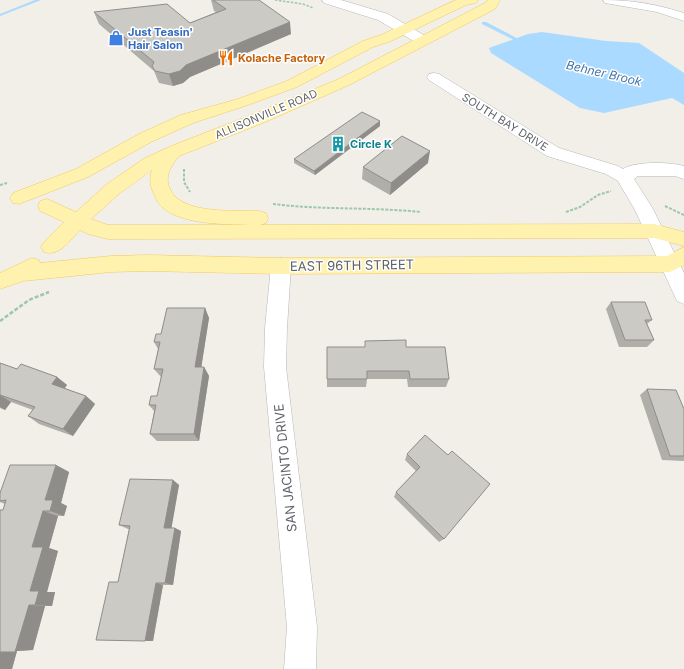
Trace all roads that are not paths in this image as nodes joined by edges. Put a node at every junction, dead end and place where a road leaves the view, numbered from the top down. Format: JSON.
{"nodes":[{"id":1,"x":328,"y":0,"type":"edge"},
{"id":2,"x":472,"y":0,"type":"edge"},
{"id":3,"x":494,"y":0,"type":"edge"},
{"id":4,"x":610,"y":0,"type":"edge"},
{"id":5,"x":661,"y":4,"type":"edge"},
{"id":6,"x":684,"y":17,"type":"edge"},
{"id":7,"x":404,"y":30,"type":"junction"},
{"id":8,"x":422,"y":40,"type":"junction"},
{"id":9,"x":434,"y":77,"type":"dead end"},
{"id":10,"x":174,"y":151,"type":"junction"},
{"id":11,"x":684,"y":172,"type":"edge"},
{"id":12,"x":624,"y":177,"type":"junction"},
{"id":13,"x":47,"y":206,"type":"junction"},
{"id":14,"x":78,"y":220,"type":"junction"},
{"id":15,"x":444,"y":231,"type":"junction"},
{"id":16,"x":657,"y":238,"type":"junction"},
{"id":17,"x":684,"y":239,"type":"edge"},
{"id":18,"x":51,"y":247,"type":"junction"},
{"id":19,"x":677,"y":259,"type":"edge"},
{"id":20,"x":281,"y":266,"type":"junction"},
{"id":21,"x":19,"y":273,"type":"junction"},
{"id":22,"x":0,"y":281,"type":"edge"},
{"id":23,"x":684,"y":295,"type":"edge"},
{"id":24,"x":300,"y":669,"type":"edge"}],
"edges":[{"from":1,"to":7,"type":"street"},
{"from":2,"to":7,"type":"main road","name":"ALLISONVILLE ROAD"},
{"from":3,"to":8,"type":"main road","name":"ALLISONVILLE ROAD"},
{"from":4,"to":5,"type":"street"},
{"from":5,"to":6,"type":"street"},
{"from":7,"to":8,"type":"street"},
{"from":7,"to":13,"type":"main road","name":"ALLISONVILLE ROAD"},
{"from":8,"to":10,"type":"main road","name":"ALLISONVILLE ROAD"},
{"from":9,"to":12,"type":"street","name":"SOUTH BAY DRIVE"},
{"from":10,"to":14,"type":"main road","name":"ALLISONVILLE ROAD"},
{"from":10,"to":15,"type":"main road"},
{"from":11,"to":12,"type":"street"},
{"from":12,"to":16,"type":"street","name":"SOUTH BAY DRIVE"},
{"from":13,"to":14,"type":"main road"},
{"from":13,"to":18,"type":"main road"},
{"from":14,"to":15,"type":"main road"},
{"from":14,"to":18,"type":"main road","name":"ALLISONVILLE ROAD"},
{"from":15,"to":16,"type":"main road"},
{"from":16,"to":17,"type":"main road"},
{"from":16,"to":19,"type":"street","name":"SOUTH BAY DRIVE"},
{"from":18,"to":21,"type":"main road","name":"ALLISONVILLE ROAD"},
{"from":19,"to":20,"type":"main road","name":"EAST 96TH STREET"},
{"from":19,"to":23,"type":"street","name":"SOUTH BAY DRIVE"},
{"from":20,"to":21,"type":"main road","name":"EAST 96TH STREET"},
{"from":20,"to":24,"type":"street","name":"SAN JACINTO DRIVE"},
{"from":21,"to":22,"type":"main road"}]}
